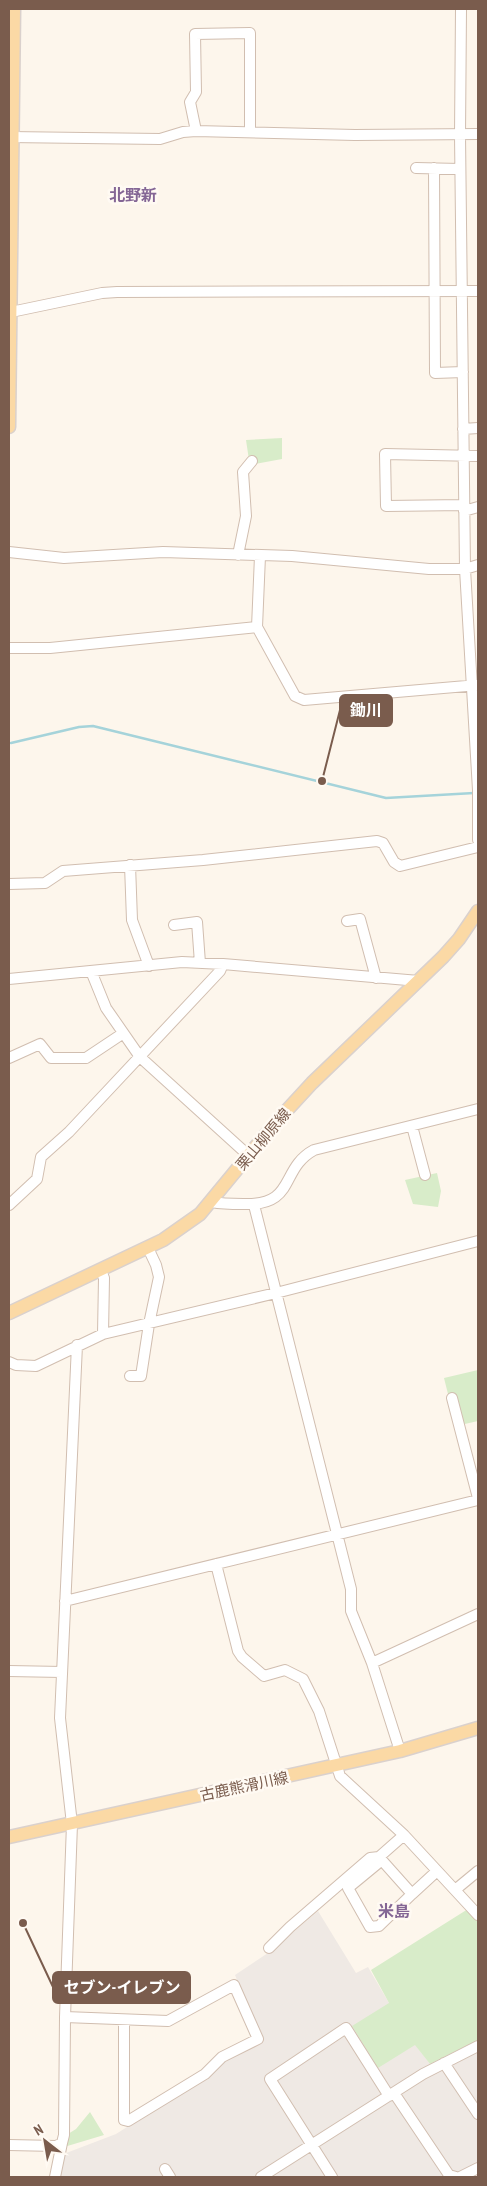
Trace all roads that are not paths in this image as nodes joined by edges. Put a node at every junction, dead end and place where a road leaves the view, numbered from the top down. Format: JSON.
{"nodes":[{"id":1,"x":14,"y":9,"type":"edge"},
{"id":2,"x":461,"y":9,"type":"edge"},
{"id":3,"x":196,"y":131,"type":"junction"},
{"id":4,"x":250,"y":132,"type":"junction"},
{"id":5,"x":478,"y":134,"type":"edge"},
{"id":6,"x":460,"y":135,"type":"junction"},
{"id":7,"x":10,"y":138,"type":"edge"},
{"id":8,"x":416,"y":168,"type":"dead end"},
{"id":9,"x":434,"y":168,"type":"junction"},
{"id":10,"x":460,"y":169,"type":"junction"},
{"id":11,"x":9,"y":281,"type":"edge"},
{"id":12,"x":434,"y":291,"type":"junction"},
{"id":13,"x":462,"y":291,"type":"junction"},
{"id":14,"x":478,"y":291,"type":"edge"},
{"id":15,"x":11,"y":312,"type":"junction"},
{"id":16,"x":462,"y":372,"type":"junction"},
{"id":17,"x":9,"y":426,"type":"edge"},
{"id":18,"x":478,"y":428,"type":"edge"},
{"id":19,"x":463,"y":429,"type":"junction"},
{"id":20,"x":464,"y":456,"type":"junction"},
{"id":21,"x":478,"y":456,"type":"edge"},
{"id":22,"x":252,"y":461,"type":"dead end"},
{"id":23,"x":478,"y":507,"type":"edge"},
{"id":24,"x":464,"y":508,"type":"junction"},
{"id":25,"x":9,"y":552,"type":"edge"},
{"id":26,"x":238,"y":555,"type":"junction"},
{"id":27,"x":260,"y":556,"type":"junction"},
{"id":28,"x":478,"y":565,"type":"edge"},
{"id":29,"x":465,"y":569,"type":"junction"},
{"id":30,"x":257,"y":627,"type":"junction"},
{"id":31,"x":9,"y":648,"type":"edge"},
{"id":32,"x":475,"y":685,"type":"edge"},
{"id":33,"x":478,"y":840,"type":"edge"},
{"id":34,"x":478,"y":847,"type":"edge"},
{"id":35,"x":130,"y":865,"type":"junction"},
{"id":36,"x":9,"y":884,"type":"edge"},
{"id":37,"x":478,"y":911,"type":"edge"},
{"id":38,"x":347,"y":921,"type":"dead end"},
{"id":39,"x":174,"y":925,"type":"dead end"},
{"id":40,"x":200,"y":963,"type":"junction"},
{"id":41,"x":223,"y":964,"type":"junction"},
{"id":42,"x":149,"y":966,"type":"junction"},
{"id":43,"x":91,"y":971,"type":"junction"},
{"id":44,"x":376,"y":978,"type":"junction"},
{"id":45,"x":9,"y":979,"type":"edge"},
{"id":46,"x":419,"y":981,"type":"junction"},
{"id":47,"x":122,"y":1034,"type":"junction"},
{"id":48,"x":140,"y":1057,"type":"junction"},
{"id":49,"x":9,"y":1058,"type":"edge"},
{"id":50,"x":478,"y":1109,"type":"edge"},
{"id":51,"x":412,"y":1126,"type":"junction"},
{"id":52,"x":248,"y":1155,"type":"junction"},
{"id":53,"x":426,"y":1175,"type":"dead end"},
{"id":54,"x":212,"y":1202,"type":"junction"},
{"id":55,"x":9,"y":1205,"type":"edge"},
{"id":56,"x":254,"y":1205,"type":"junction"},
{"id":57,"x":478,"y":1241,"type":"edge"},
{"id":58,"x":148,"y":1248,"type":"junction"},
{"id":59,"x":101,"y":1270,"type":"junction"},
{"id":60,"x":276,"y":1293,"type":"junction"},
{"id":61,"x":9,"y":1313,"type":"edge"},
{"id":62,"x":148,"y":1324,"type":"junction"},
{"id":63,"x":103,"y":1334,"type":"junction"},
{"id":64,"x":78,"y":1346,"type":"junction"},
{"id":65,"x":9,"y":1362,"type":"edge"},
{"id":66,"x":130,"y":1376,"type":"dead end"},
{"id":67,"x":452,"y":1398,"type":"dead end"},
{"id":68,"x":478,"y":1499,"type":"edge"},
{"id":69,"x":338,"y":1534,"type":"junction"},
{"id":70,"x":216,"y":1564,"type":"junction"},
{"id":71,"x":66,"y":1601,"type":"junction"},
{"id":72,"x":478,"y":1614,"type":"edge"},
{"id":73,"x":372,"y":1662,"type":"junction"},
{"id":74,"x":9,"y":1671,"type":"edge"},
{"id":75,"x":62,"y":1672,"type":"junction"},
{"id":76,"x":478,"y":1728,"type":"edge"},
{"id":77,"x":400,"y":1751,"type":"junction"},
{"id":78,"x":335,"y":1766,"type":"junction"},
{"id":79,"x":72,"y":1824,"type":"junction"},
{"id":80,"x":404,"y":1835,"type":"junction"},
{"id":81,"x":9,"y":1837,"type":"edge"},
{"id":82,"x":381,"y":1858,"type":"junction"},
{"id":83,"x":437,"y":1871,"type":"junction"},
{"id":84,"x":478,"y":1871,"type":"edge"},
{"id":85,"x":455,"y":1890,"type":"junction"},
{"id":86,"x":412,"y":1894,"type":"junction"},
{"id":87,"x":478,"y":1916,"type":"edge"},
{"id":88,"x":269,"y":1948,"type":"dead end"},
{"id":89,"x":64,"y":2017,"type":"junction"},
{"id":90,"x":124,"y":2021,"type":"junction"},
{"id":91,"x":478,"y":2046,"type":"edge"},
{"id":92,"x":444,"y":2063,"type":"junction"},
{"id":93,"x":392,"y":2094,"type":"junction"},
{"id":94,"x":478,"y":2114,"type":"edge"},
{"id":95,"x":62,"y":2143,"type":"junction"},
{"id":96,"x":9,"y":2145,"type":"edge"},
{"id":97,"x":312,"y":2145,"type":"junction"},
{"id":98,"x":478,"y":2168,"type":"edge"},
{"id":99,"x":56,"y":2177,"type":"edge"},
{"id":100,"x":261,"y":2177,"type":"edge"},
{"id":101,"x":332,"y":2177,"type":"edge"},
{"id":102,"x":458,"y":2177,"type":"edge"}],
"edges":[{"from":1,"to":7,"type":"main road"},
{"from":2,"to":6,"type":"street"},
{"from":3,"to":4,"type":"street"},
{"from":3,"to":4,"type":"street"},
{"from":3,"to":7,"type":"street"},
{"from":4,"to":6,"type":"street"},
{"from":5,"to":6,"type":"street"},
{"from":6,"to":10,"type":"street"},
{"from":7,"to":11,"type":"main road"},
{"from":8,"to":9,"type":"street"},
{"from":9,"to":10,"type":"street"},
{"from":9,"to":12,"type":"street"},
{"from":10,"to":13,"type":"street"},
{"from":11,"to":15,"type":"main road"},
{"from":12,"to":13,"type":"street"},
{"from":12,"to":15,"type":"street"},
{"from":12,"to":16,"type":"street"},
{"from":13,"to":14,"type":"street"},
{"from":13,"to":16,"type":"street"},
{"from":15,"to":17,"type":"main road"},
{"from":16,"to":19,"type":"street"},
{"from":18,"to":19,"type":"street"},
{"from":19,"to":20,"type":"street"},
{"from":20,"to":21,"type":"street"},
{"from":20,"to":24,"type":"street"},
{"from":20,"to":24,"type":"street"},
{"from":22,"to":26,"type":"street"},
{"from":23,"to":24,"type":"street"},
{"from":24,"to":29,"type":"street"},
{"from":25,"to":26,"type":"street"},
{"from":26,"to":27,"type":"street"},
{"from":27,"to":29,"type":"street"},
{"from":27,"to":30,"type":"street"},
{"from":28,"to":29,"type":"street"},
{"from":29,"to":32,"type":"street"},
{"from":30,"to":31,"type":"street"},
{"from":30,"to":32,"type":"street"},
{"from":32,"to":33,"type":"street"},
{"from":34,"to":35,"type":"street"},
{"from":35,"to":36,"type":"street"},
{"from":35,"to":42,"type":"street"},
{"from":37,"to":46,"type":"main road","name":"栗山柳原線"},
{"from":38,"to":44,"type":"street"},
{"from":39,"to":40,"type":"street"},
{"from":40,"to":41,"type":"street"},
{"from":40,"to":42,"type":"street"},
{"from":41,"to":44,"type":"street"},
{"from":41,"to":48,"type":"street"},
{"from":42,"to":43,"type":"street"},
{"from":43,"to":45,"type":"street"},
{"from":43,"to":47,"type":"street"},
{"from":44,"to":46,"type":"street"},
{"from":46,"to":52,"type":"main road","name":"栗山柳原線"},
{"from":47,"to":48,"type":"street"},
{"from":47,"to":49,"type":"street"},
{"from":48,"to":52,"type":"street"},
{"from":48,"to":55,"type":"street"},
{"from":50,"to":51,"type":"street"},
{"from":51,"to":53,"type":"street"},
{"from":51,"to":56,"type":"street"},
{"from":52,"to":54,"type":"main road","name":"栗山柳原線"},
{"from":54,"to":56,"type":"street"},
{"from":54,"to":58,"type":"main road","name":"栗山柳原線"},
{"from":56,"to":60,"type":"street"},
{"from":57,"to":60,"type":"street"},
{"from":58,"to":59,"type":"main road","name":"栗山柳原線"},
{"from":58,"to":62,"type":"street"},
{"from":59,"to":61,"type":"main road","name":"栗山柳原線"},
{"from":59,"to":63,"type":"street"},
{"from":60,"to":62,"type":"street"},
{"from":60,"to":69,"type":"street"},
{"from":62,"to":63,"type":"street"},
{"from":62,"to":66,"type":"street"},
{"from":63,"to":64,"type":"street"},
{"from":64,"to":65,"type":"street"},
{"from":64,"to":71,"type":"street"},
{"from":67,"to":68,"type":"street"},
{"from":68,"to":69,"type":"street"},
{"from":69,"to":70,"type":"street"},
{"from":69,"to":73,"type":"street"},
{"from":70,"to":71,"type":"street"},
{"from":70,"to":78,"type":"street"},
{"from":71,"to":75,"type":"street"},
{"from":72,"to":73,"type":"street"},
{"from":73,"to":77,"type":"street"},
{"from":74,"to":75,"type":"street"},
{"from":75,"to":79,"type":"street"},
{"from":76,"to":77,"type":"main road","name":"古鹿熊滑川線"},
{"from":77,"to":78,"type":"main road","name":"古鹿熊滑川線"},
{"from":78,"to":79,"type":"main road","name":"古鹿熊滑川線"},
{"from":78,"to":80,"type":"street"},
{"from":79,"to":81,"type":"main road","name":"古鹿熊滑川線"},
{"from":79,"to":89,"type":"street"},
{"from":80,"to":82,"type":"street"},
{"from":80,"to":83,"type":"street"},
{"from":82,"to":86,"type":"street"},
{"from":82,"to":86,"type":"street"},
{"from":82,"to":88,"type":"street"},
{"from":83,"to":85,"type":"street"},
{"from":83,"to":86,"type":"street"},
{"from":84,"to":85,"type":"street"},
{"from":85,"to":87,"type":"street"},
{"from":89,"to":90,"type":"street"},
{"from":89,"to":95,"type":"street"},
{"from":90,"to":90,"type":"street"},
{"from":91,"to":92,"type":"street"},
{"from":92,"to":93,"type":"street"},
{"from":92,"to":94,"type":"street"},
{"from":93,"to":97,"type":"street"},
{"from":93,"to":97,"type":"street"},
{"from":93,"to":102,"type":"street"},
{"from":95,"to":96,"type":"street"},
{"from":95,"to":99,"type":"street"},
{"from":97,"to":100,"type":"street"},
{"from":97,"to":101,"type":"street"},
{"from":98,"to":102,"type":"street"}]}
